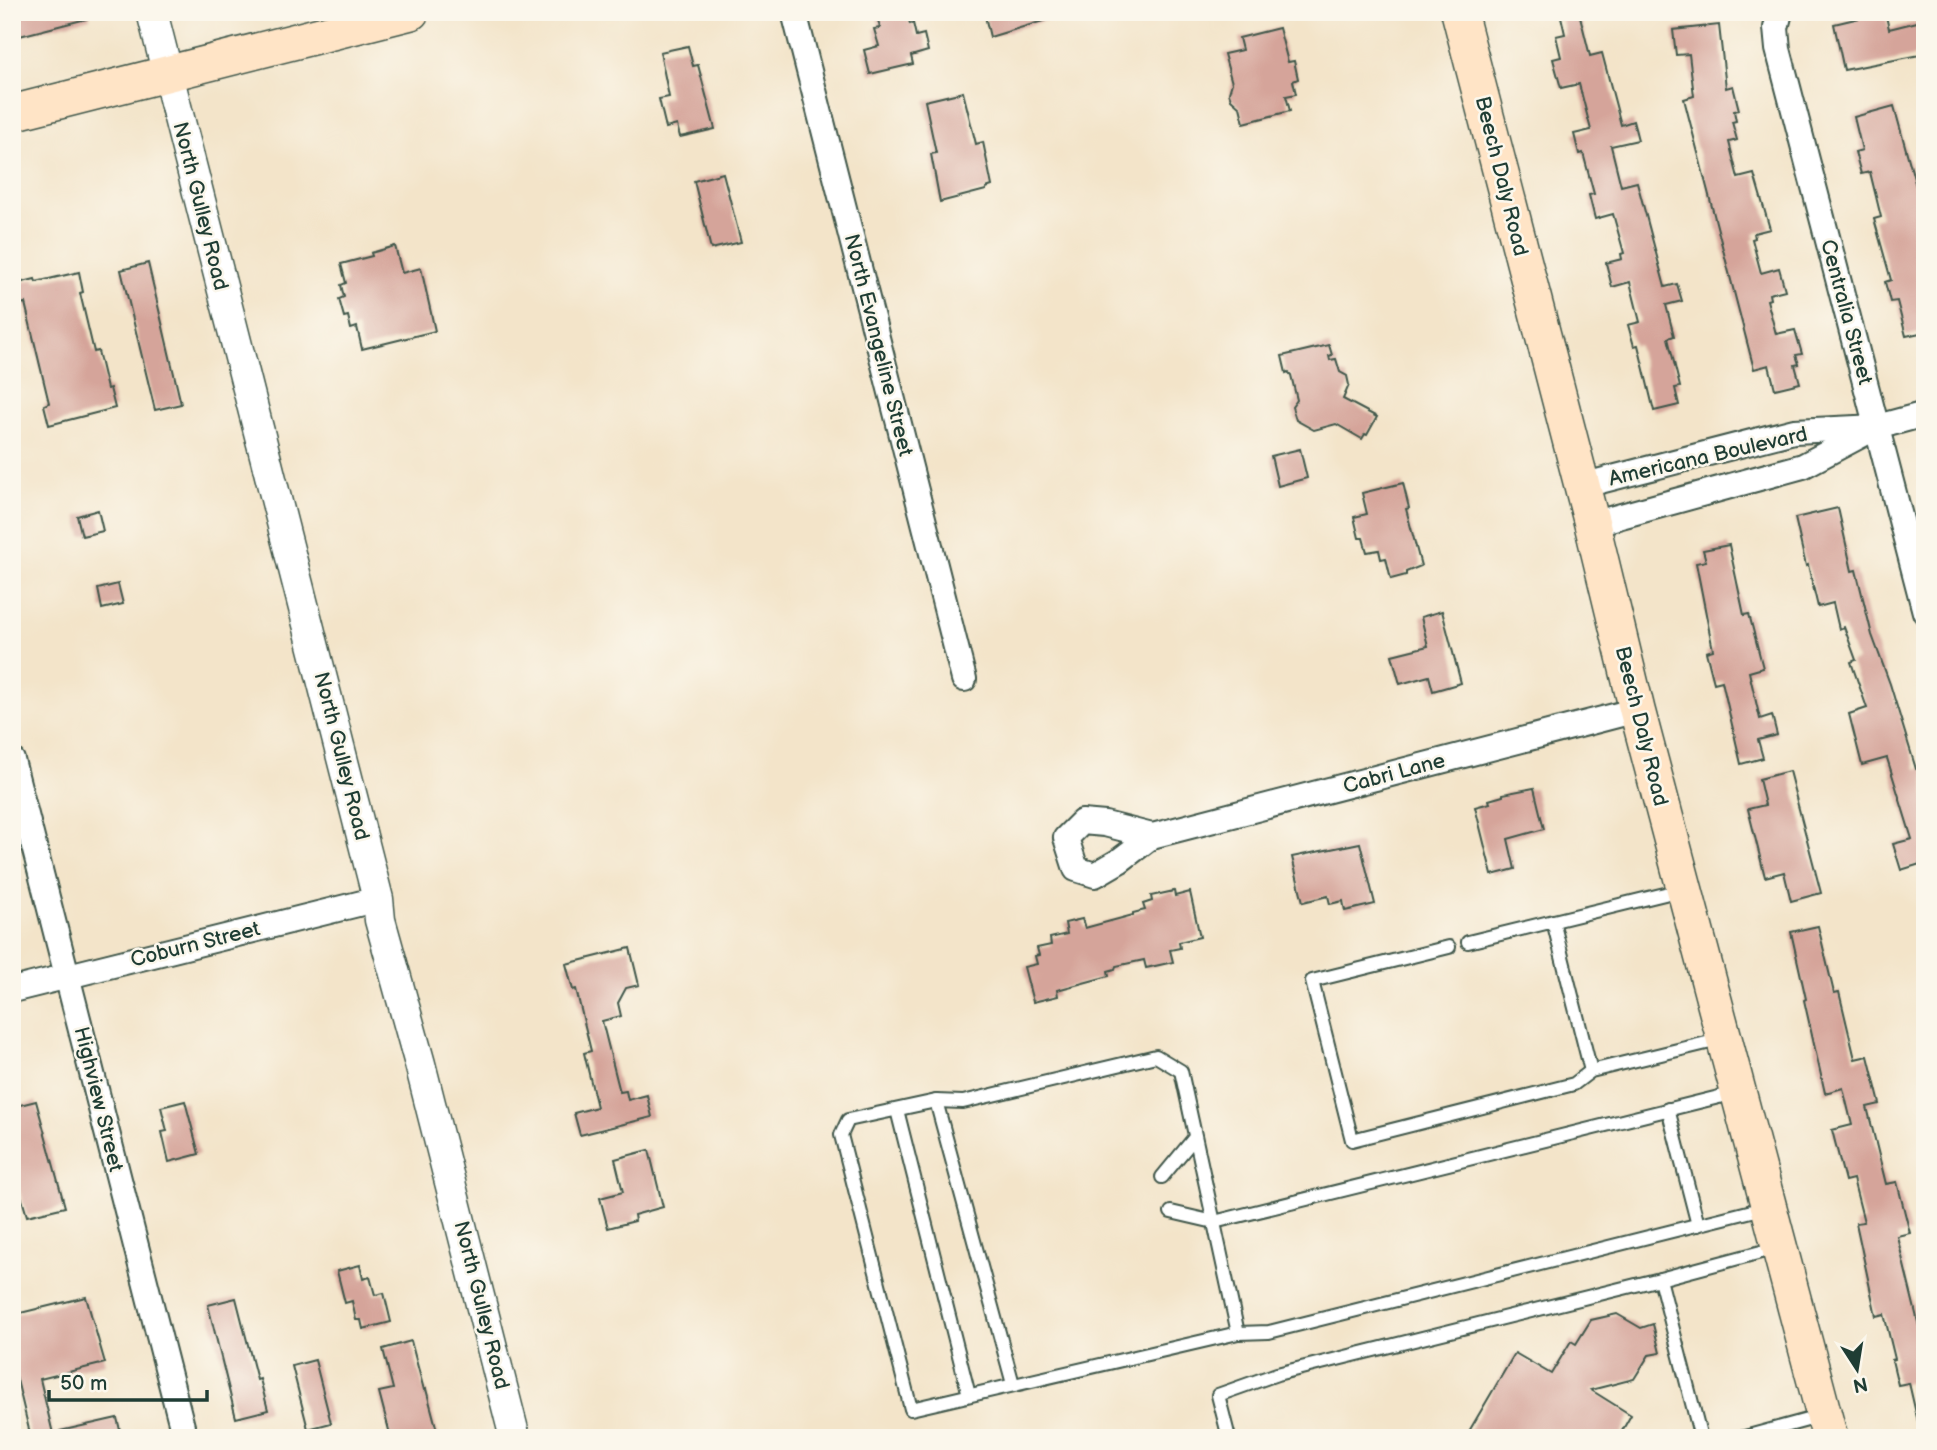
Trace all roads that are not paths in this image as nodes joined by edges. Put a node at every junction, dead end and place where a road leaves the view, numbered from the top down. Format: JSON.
{"nodes":[{"id":1,"x":152,"y":12,"type":"edge"},
{"id":2,"x":411,"y":12,"type":"edge"},
{"id":3,"x":794,"y":12,"type":"edge"},
{"id":4,"x":1460,"y":12,"type":"edge"},
{"id":5,"x":1780,"y":12,"type":"edge"},
{"id":6,"x":167,"y":73,"type":"junction"},
{"id":7,"x":12,"y":113,"type":"edge"},
{"id":8,"x":1925,"y":414,"type":"edge"},
{"id":9,"x":1877,"y":427,"type":"junction"},
{"id":10,"x":1581,"y":486,"type":"junction"},
{"id":11,"x":1592,"y":524,"type":"junction"},
{"id":12,"x":1925,"y":612,"type":"edge"},
{"id":13,"x":964,"y":678,"type":"dead end"},
{"id":14,"x":1637,"y":710,"type":"junction"},
{"id":15,"x":12,"y":760,"type":"edge"},
{"id":16,"x":1152,"y":836,"type":"dead end"},
{"id":17,"x":1685,"y":889,"type":"junction"},
{"id":18,"x":378,"y":899,"type":"junction"},
{"id":19,"x":1553,"y":921,"type":"junction"},
{"id":20,"x":1468,"y":942,"type":"dead end"},
{"id":21,"x":1450,"y":947,"type":"dead end"},
{"id":22,"x":67,"y":976,"type":"junction"},
{"id":23,"x":12,"y":990,"type":"edge"},
{"id":24,"x":1724,"y":1039,"type":"junction"},
{"id":25,"x":1591,"y":1071,"type":"junction"},
{"id":26,"x":1739,"y":1092,"type":"junction"},
{"id":27,"x":936,"y":1101,"type":"junction"},
{"id":28,"x":1668,"y":1109,"type":"junction"},
{"id":29,"x":897,"y":1110,"type":"junction"},
{"id":30,"x":1195,"y":1137,"type":"junction"},
{"id":31,"x":1162,"y":1177,"type":"dead end"},
{"id":32,"x":1769,"y":1207,"type":"junction"},
{"id":33,"x":1171,"y":1212,"type":"dead end"},
{"id":34,"x":1214,"y":1222,"type":"junction"},
{"id":35,"x":1698,"y":1225,"type":"junction"},
{"id":36,"x":1780,"y":1247,"type":"junction"},
{"id":37,"x":1660,"y":1279,"type":"junction"},
{"id":38,"x":1238,"y":1333,"type":"junction"},
{"id":39,"x":1013,"y":1384,"type":"junction"},
{"id":40,"x":969,"y":1395,"type":"junction"},
{"id":41,"x":1828,"y":1426,"type":"edge"},
{"id":42,"x":185,"y":1438,"type":"edge"},
{"id":43,"x":515,"y":1438,"type":"edge"},
{"id":44,"x":1229,"y":1438,"type":"edge"},
{"id":45,"x":1701,"y":1438,"type":"edge"},
{"id":46,"x":1741,"y":1438,"type":"edge"}],
"edges":[{"from":1,"to":6,"type":"street","name":"North Gulley Road"},
{"from":2,"to":6,"type":"main road"},
{"from":3,"to":13,"type":"street","name":"North Evangeline Street"},
{"from":4,"to":10,"type":"main road","name":"Beech Daly Road"},
{"from":5,"to":9,"type":"street","name":"Centralia Street"},
{"from":6,"to":7,"type":"main road"},
{"from":6,"to":18,"type":"street","name":"North Gulley Road"},
{"from":8,"to":9,"type":"street","name":"Americana Boulevard"},
{"from":9,"to":10,"type":"street","name":"Americana Boulevard"},
{"from":9,"to":11,"type":"street","name":"Americana Boulevard"},
{"from":9,"to":12,"type":"street","name":"Centralia Street"},
{"from":10,"to":11,"type":"main road","name":"Beech Daly Road"},
{"from":11,"to":14,"type":"main road","name":"Beech Daly Road"},
{"from":14,"to":16,"type":"street","name":"Cabri Lane"},
{"from":14,"to":17,"type":"main road","name":"Beech Daly Road"},
{"from":15,"to":22,"type":"street","name":"Highview Street"},
{"from":17,"to":19,"type":"lane"},
{"from":17,"to":24,"type":"main road","name":"Beech Daly Road"},
{"from":18,"to":22,"type":"street","name":"Coburn Street"},
{"from":18,"to":43,"type":"street","name":"North Gulley Road"},
{"from":19,"to":20,"type":"lane"},
{"from":19,"to":25,"type":"lane"},
{"from":21,"to":25,"type":"lane"},
{"from":22,"to":23,"type":"street","name":"Coburn Street"},
{"from":22,"to":42,"type":"street","name":"Highview Street"},
{"from":24,"to":25,"type":"lane"},
{"from":24,"to":26,"type":"main road","name":"Beech Daly Road"},
{"from":26,"to":28,"type":"lane"},
{"from":26,"to":32,"type":"main road","name":"Beech Daly Road"},
{"from":27,"to":29,"type":"lane"},
{"from":27,"to":30,"type":"lane"},
{"from":27,"to":39,"type":"lane"},
{"from":28,"to":34,"type":"lane"},
{"from":28,"to":35,"type":"lane"},
{"from":29,"to":40,"type":"lane"},
{"from":29,"to":40,"type":"lane"},
{"from":30,"to":31,"type":"lane"},
{"from":30,"to":34,"type":"lane"},
{"from":32,"to":35,"type":"lane"},
{"from":32,"to":36,"type":"main road","name":"Beech Daly Road"},
{"from":33,"to":34,"type":"lane"},
{"from":34,"to":38,"type":"lane"},
{"from":35,"to":38,"type":"lane"},
{"from":36,"to":37,"type":"lane"},
{"from":36,"to":41,"type":"main road","name":"Beech Daly Road"},
{"from":37,"to":44,"type":"lane"},
{"from":37,"to":45,"type":"lane"},
{"from":38,"to":39,"type":"lane"},
{"from":39,"to":40,"type":"lane"},
{"from":41,"to":46,"type":"lane"}]}
